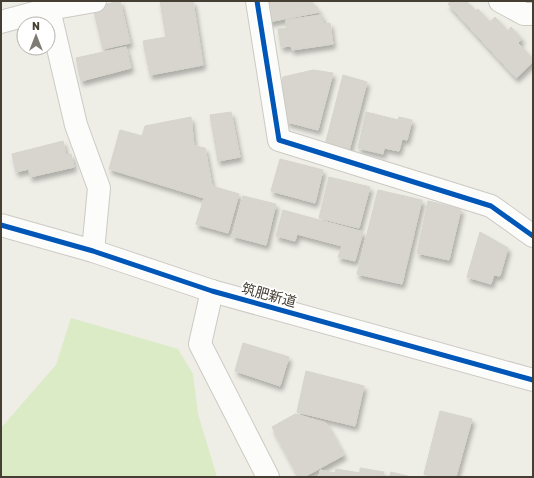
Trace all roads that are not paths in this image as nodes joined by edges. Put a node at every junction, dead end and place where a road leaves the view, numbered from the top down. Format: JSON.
{"nodes":[{"id":1,"x":95,"y":1,"type":"edge"},
{"id":2,"x":257,"y":1,"type":"edge"},
{"id":3,"x":500,"y":1,"type":"edge"},
{"id":4,"x":48,"y":5,"type":"edge"},
{"id":5,"x":533,"y":14,"type":"edge"},
{"id":6,"x":1,"y":22,"type":"edge"},
{"id":7,"x":1,"y":225,"type":"edge"},
{"id":8,"x":533,"y":236,"type":"edge"},
{"id":9,"x":93,"y":251,"type":"junction"},
{"id":10,"x":212,"y":291,"type":"junction"},
{"id":11,"x":533,"y":380,"type":"edge"},
{"id":12,"x":268,"y":477,"type":"edge"}],
"edges":[{"from":1,"to":4,"type":"street"},
{"from":2,"to":8,"type":"street"},
{"from":3,"to":5,"type":"street"},
{"from":4,"to":6,"type":"street"},
{"from":4,"to":9,"type":"street"},
{"from":7,"to":9,"type":"street","name":"筑肥新道"},
{"from":9,"to":10,"type":"street","name":"筑肥新道"},
{"from":10,"to":11,"type":"street","name":"筑肥新道"},
{"from":10,"to":12,"type":"street"}]}
